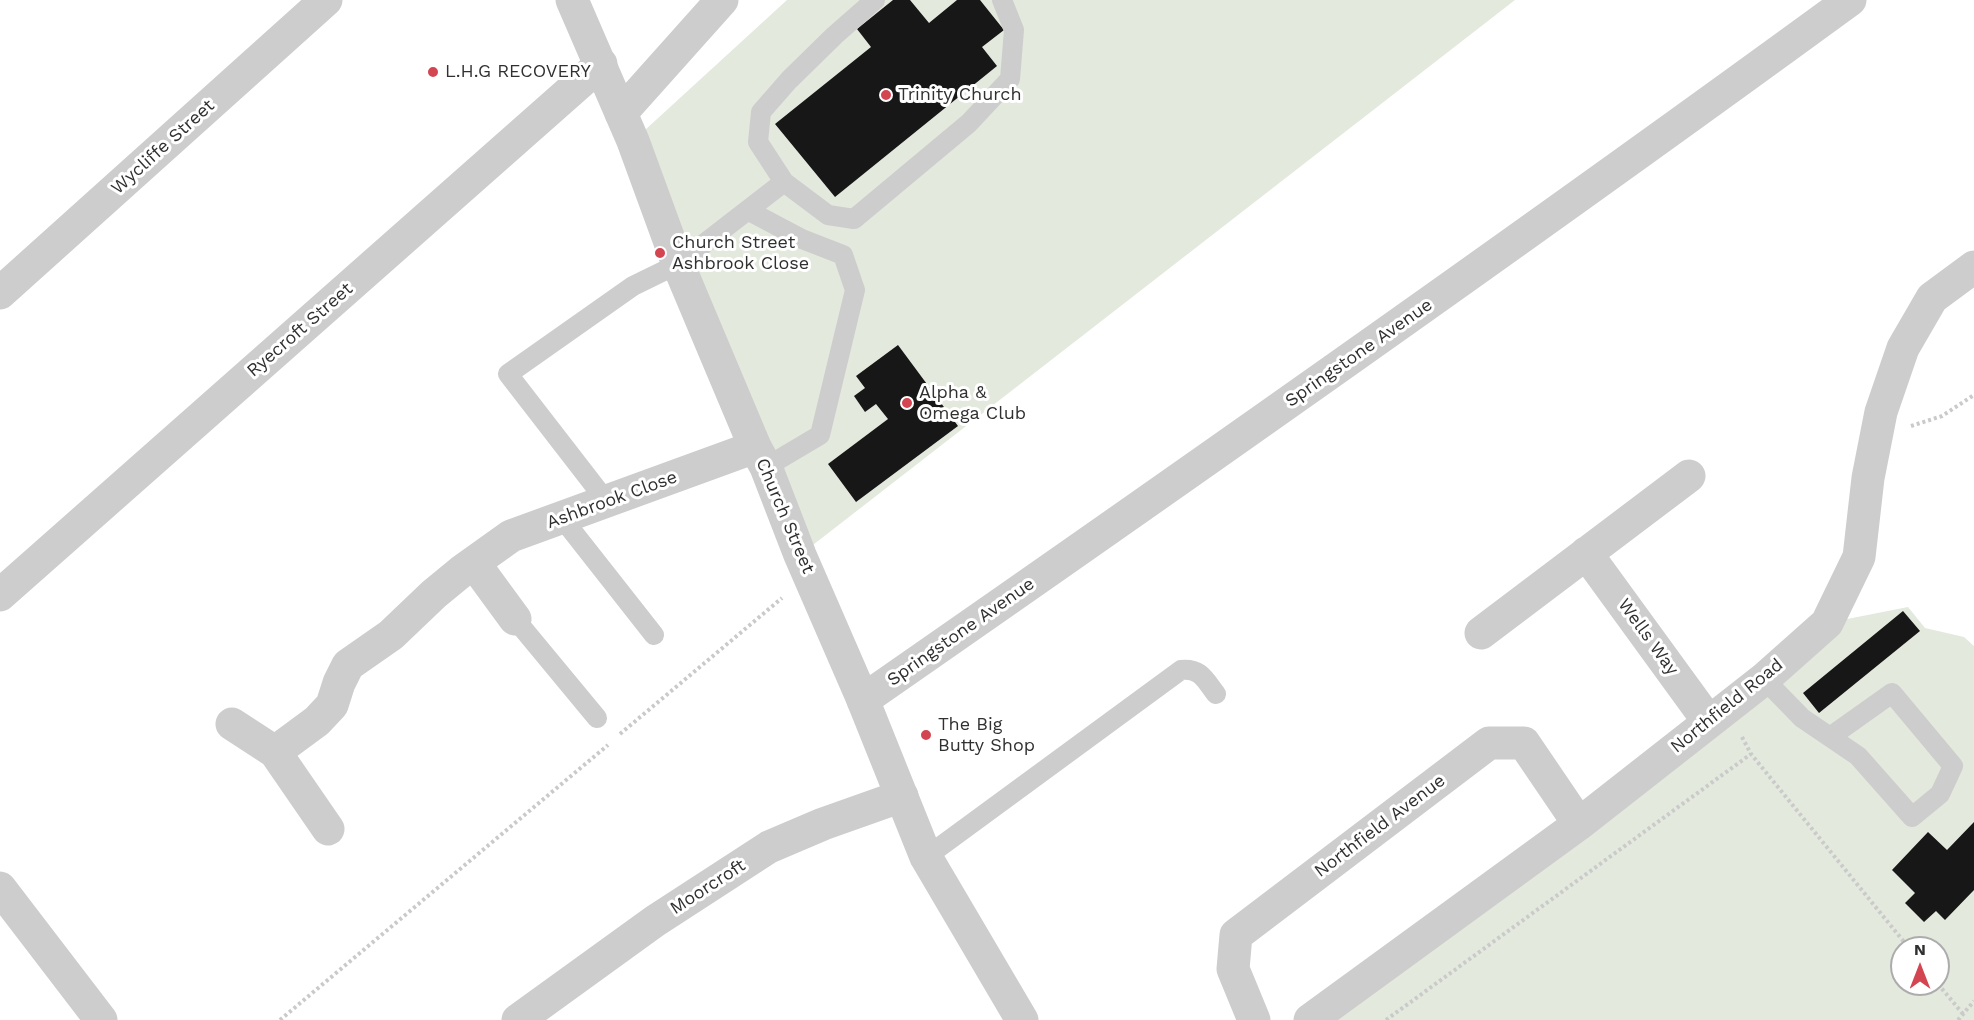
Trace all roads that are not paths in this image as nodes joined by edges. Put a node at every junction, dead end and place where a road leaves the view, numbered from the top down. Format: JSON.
{"nodes":[{"id":1,"x":326,"y":0,"type":"edge"},
{"id":2,"x":572,"y":0,"type":"edge"},
{"id":3,"x":722,"y":0,"type":"edge"},
{"id":4,"x":875,"y":0,"type":"edge"},
{"id":5,"x":1002,"y":0,"type":"edge"},
{"id":6,"x":1850,"y":0,"type":"edge"},
{"id":7,"x":601,"y":64,"type":"junction"},
{"id":8,"x":621,"y":113,"type":"junction"},
{"id":9,"x":784,"y":182,"type":"junction"},
{"id":10,"x":749,"y":211,"type":"junction"},
{"id":11,"x":678,"y":264,"type":"junction"},
{"id":12,"x":1972,"y":268,"type":"edge"},
{"id":13,"x":0,"y":293,"type":"edge"},
{"id":14,"x":760,"y":457,"type":"junction"},
{"id":15,"x":1689,"y":476,"type":"dead end"},
{"id":16,"x":607,"y":502,"type":"junction"},
{"id":17,"x":562,"y":518,"type":"junction"},
{"id":18,"x":1586,"y":553,"type":"junction"},
{"id":19,"x":474,"y":563,"type":"junction"},
{"id":20,"x":0,"y":595,"type":"edge"},
{"id":21,"x":516,"y":619,"type":"joint"},
{"id":22,"x":1480,"y":633,"type":"dead end"},
{"id":23,"x":654,"y":635,"type":"dead end"},
{"id":24,"x":1764,"y":679,"type":"junction"},
{"id":25,"x":1216,"y":694,"type":"dead end"},
{"id":26,"x":863,"y":700,"type":"junction"},
{"id":27,"x":597,"y":718,"type":"dead end"},
{"id":28,"x":1709,"y":722,"type":"junction"},
{"id":29,"x":232,"y":724,"type":"dead end"},
{"id":30,"x":1830,"y":737,"type":"junction"},
{"id":31,"x":275,"y":752,"type":"junction"},
{"id":32,"x":902,"y":796,"type":"junction"},
{"id":33,"x":1579,"y":824,"type":"junction"},
{"id":34,"x":328,"y":829,"type":"dead end"},
{"id":35,"x":926,"y":857,"type":"junction"},
{"id":36,"x":0,"y":888,"type":"edge"},
{"id":37,"x":530,"y":1016,"type":"edge"},
{"id":38,"x":101,"y":1020,"type":"edge"},
{"id":39,"x":1022,"y":1020,"type":"edge"},
{"id":40,"x":1254,"y":1020,"type":"edge"},
{"id":41,"x":1310,"y":1020,"type":"edge"}],
"edges":[{"from":1,"to":13,"type":"street","name":"Wycliffe Street"},
{"from":2,"to":7,"type":"street","name":"Church Street"},
{"from":3,"to":8,"type":"street"},
{"from":4,"to":9,"type":"lane"},
{"from":5,"to":9,"type":"lane"},
{"from":6,"to":26,"type":"street","name":"Springstone Avenue"},
{"from":7,"to":8,"type":"street","name":"Church Street"},
{"from":7,"to":20,"type":"street","name":"Ryecroft Street"},
{"from":8,"to":11,"type":"street","name":"Church Street"},
{"from":9,"to":10,"type":"lane"},
{"from":10,"to":11,"type":"lane"},
{"from":10,"to":14,"type":"lane"},
{"from":11,"to":14,"type":"street","name":"Church Street"},
{"from":11,"to":16,"type":"lane"},
{"from":12,"to":24,"type":"street","name":"Northfield Road"},
{"from":14,"to":16,"type":"street","name":"Ashbrook Close"},
{"from":14,"to":26,"type":"street","name":"Church Street"},
{"from":15,"to":18,"type":"street"},
{"from":16,"to":17,"type":"street","name":"Ashbrook Close"},
{"from":17,"to":19,"type":"street","name":"Ashbrook Close"},
{"from":17,"to":23,"type":"lane"},
{"from":18,"to":22,"type":"street"},
{"from":18,"to":28,"type":"street","name":"Wells Way"},
{"from":19,"to":21,"type":"street"},
{"from":19,"to":31,"type":"street","name":"Ashbrook Close"},
{"from":21,"to":27,"type":"lane"},
{"from":24,"to":28,"type":"street","name":"Northfield Road"},
{"from":24,"to":30,"type":"lane"},
{"from":25,"to":35,"type":"lane"},
{"from":26,"to":32,"type":"street","name":"Church Street"},
{"from":28,"to":33,"type":"street","name":"Northfield Road"},
{"from":29,"to":31,"type":"street"},
{"from":30,"to":30,"type":"lane"},
{"from":31,"to":34,"type":"street"},
{"from":32,"to":35,"type":"street","name":"Church Street"},
{"from":32,"to":37,"type":"street","name":"Moorcroft"},
{"from":33,"to":40,"type":"street","name":"Northfield Avenue"},
{"from":33,"to":41,"type":"street","name":"Northfield Road"},
{"from":35,"to":39,"type":"street","name":"Church Street"},
{"from":36,"to":38,"type":"street"}]}
